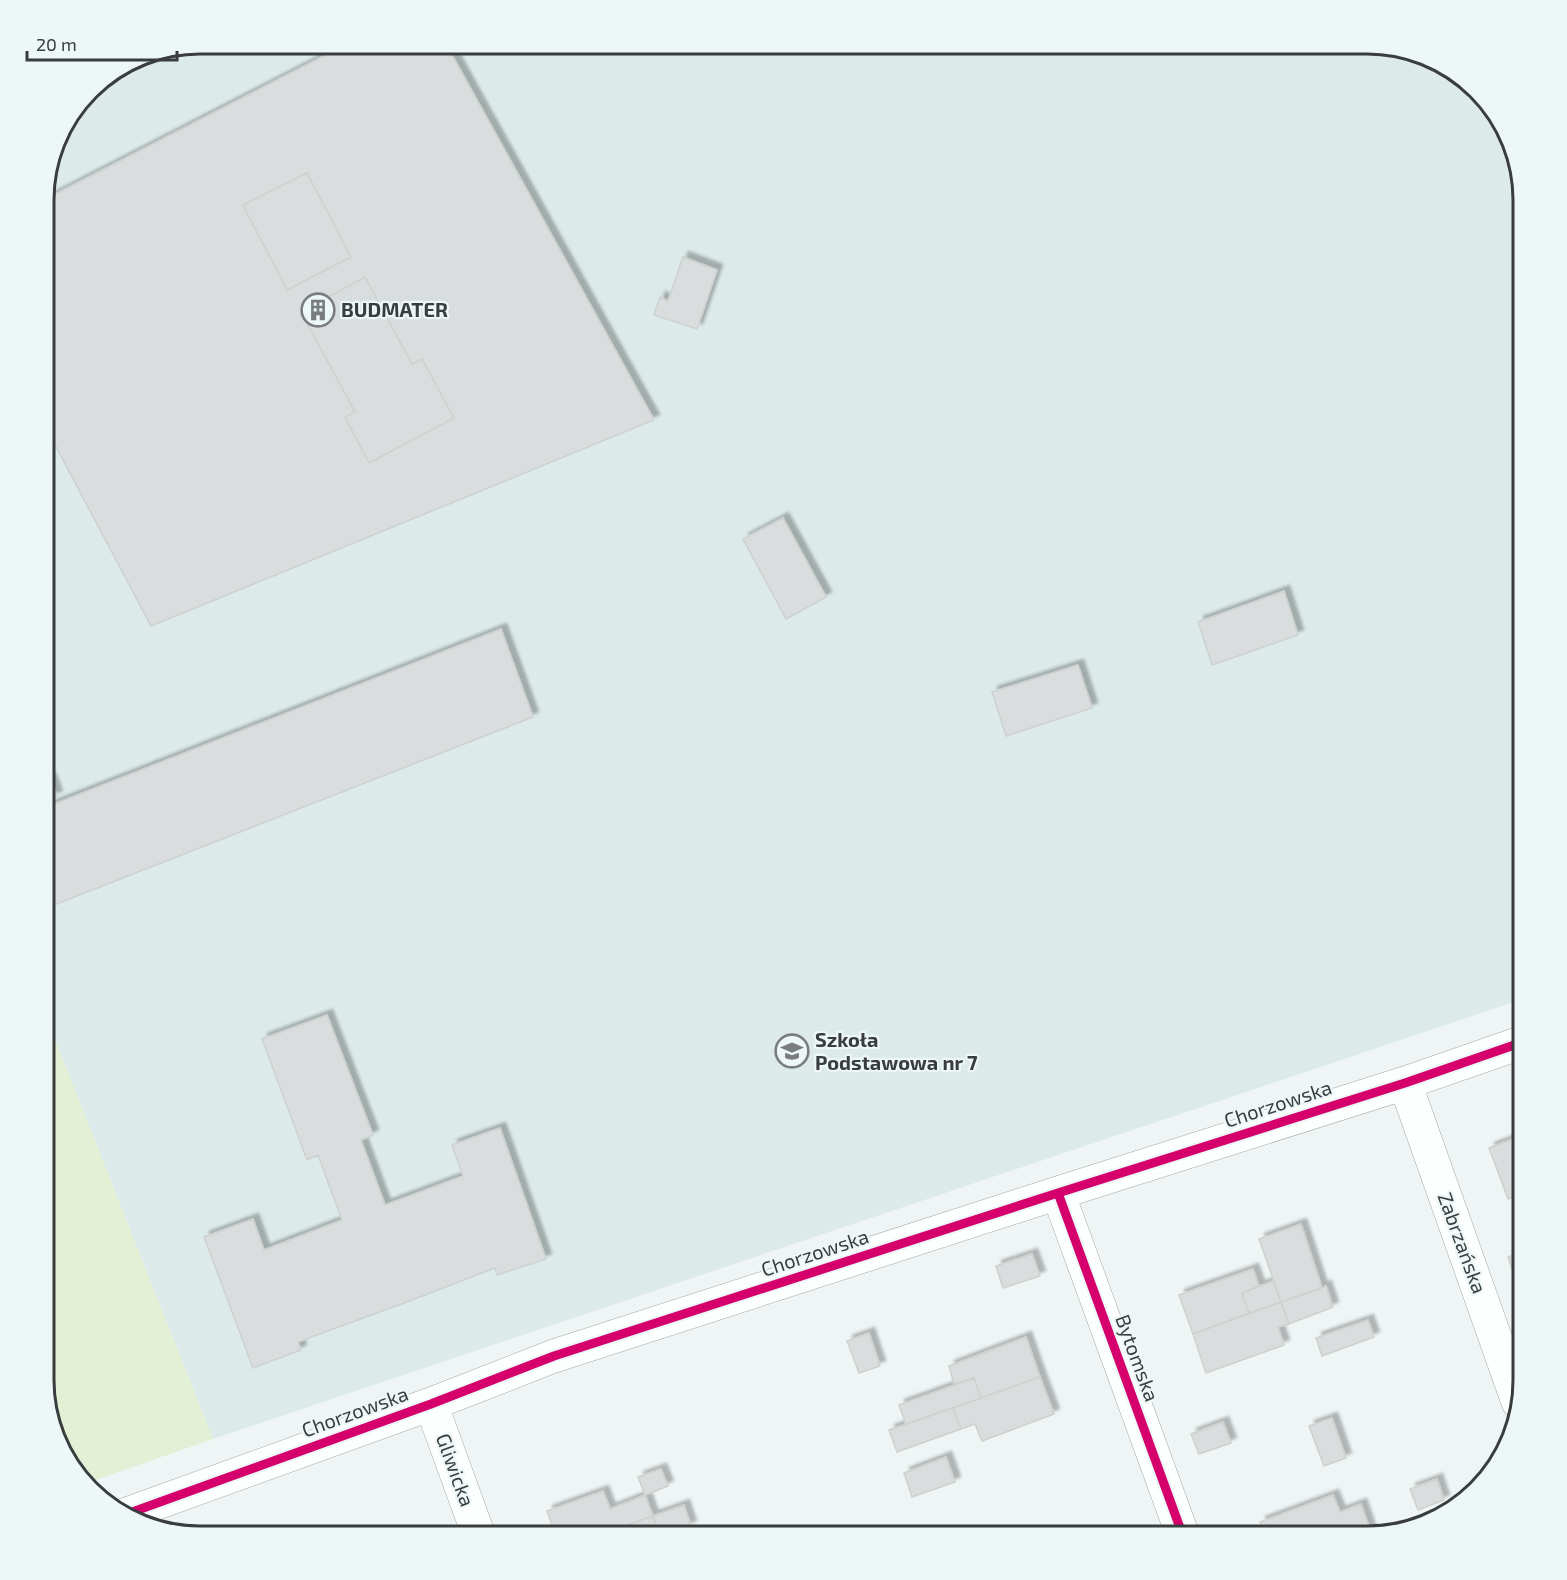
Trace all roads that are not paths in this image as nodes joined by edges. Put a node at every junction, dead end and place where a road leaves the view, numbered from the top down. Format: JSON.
{"nodes":[{"id":1,"x":1513,"y":1046,"type":"edge"},
{"id":2,"x":1405,"y":1083,"type":"junction"},
{"id":3,"x":1058,"y":1193,"type":"junction"},
{"id":4,"x":1513,"y":1388,"type":"edge"},
{"id":5,"x":431,"y":1404,"type":"junction"},
{"id":6,"x":135,"y":1511,"type":"edge"},
{"id":7,"x":475,"y":1526,"type":"edge"},
{"id":8,"x":1179,"y":1526,"type":"edge"}],
"edges":[{"from":1,"to":2,"type":"street","name":"Chorzowska"},
{"from":2,"to":3,"type":"street","name":"Chorzowska"},
{"from":2,"to":4,"type":"street","name":"Zabrzańska"},
{"from":3,"to":5,"type":"street","name":"Chorzowska"},
{"from":3,"to":8,"type":"street","name":"Bytomska"},
{"from":5,"to":6,"type":"street","name":"Chorzowska"},
{"from":5,"to":7,"type":"street","name":"Gliwicka"}]}
